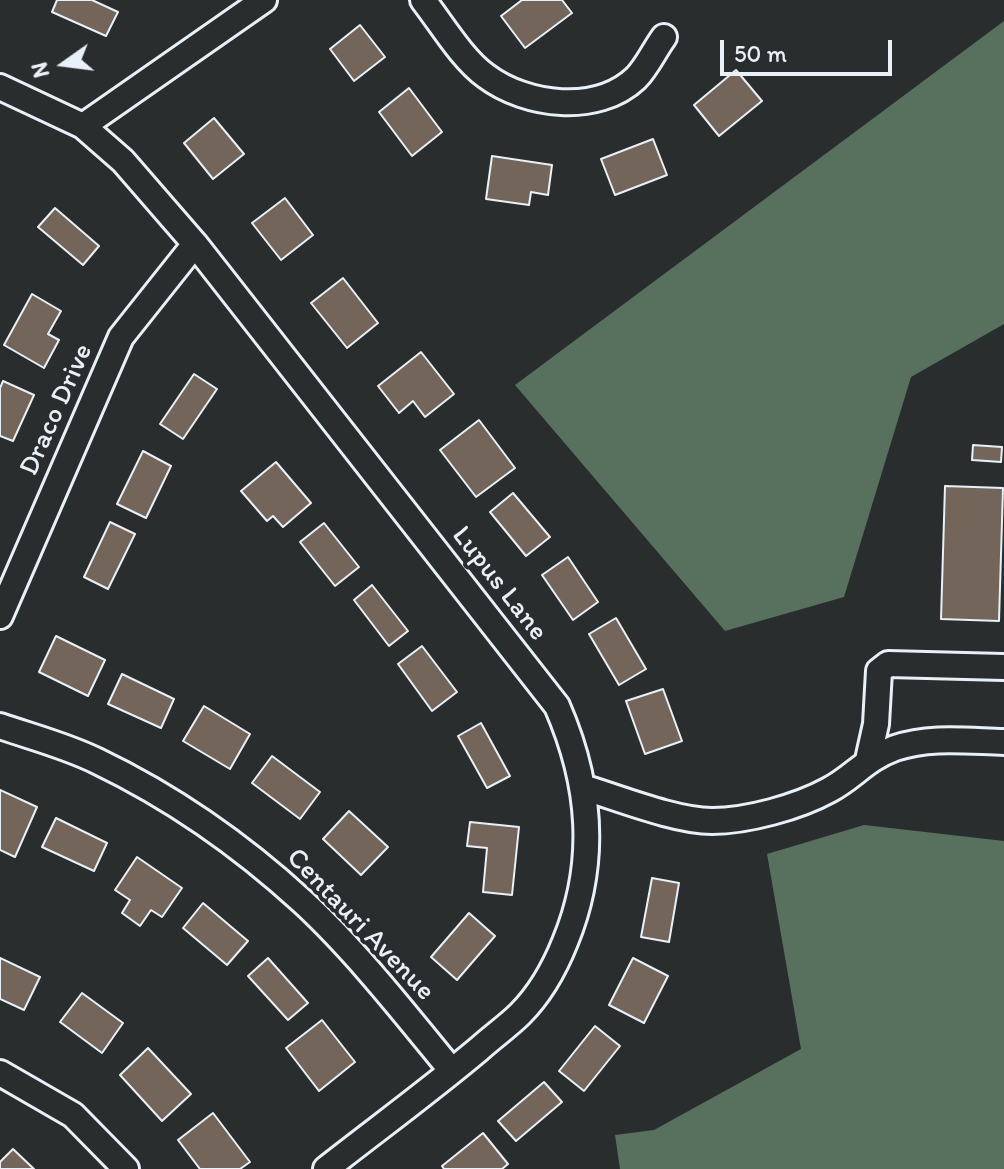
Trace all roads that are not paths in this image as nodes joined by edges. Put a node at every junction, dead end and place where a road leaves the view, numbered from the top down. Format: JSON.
{"nodes":[{"id":1,"x":264,"y":0,"type":"edge"},
{"id":2,"x":423,"y":0,"type":"edge"},
{"id":3,"x":664,"y":37,"type":"dead end"},
{"id":4,"x":0,"y":87,"type":"edge"},
{"id":5,"x":83,"y":126,"type":"junction"},
{"id":6,"x":195,"y":244,"type":"junction"},
{"id":7,"x":0,"y":616,"type":"edge"},
{"id":8,"x":1004,"y":667,"type":"edge"},
{"id":9,"x":0,"y":726,"type":"edge"},
{"id":10,"x":1004,"y":742,"type":"edge"},
{"id":11,"x":868,"y":760,"type":"junction"},
{"id":12,"x":582,"y":787,"type":"junction"},
{"id":13,"x":452,"y":1071,"type":"junction"},
{"id":14,"x":0,"y":1073,"type":"edge"},
{"id":15,"x":126,"y":1169,"type":"edge"},
{"id":16,"x":326,"y":1169,"type":"edge"}],
"edges":[{"from":1,"to":5,"type":"street"},
{"from":2,"to":3,"type":"street"},
{"from":4,"to":5,"type":"street","name":"Lupus Lane"},
{"from":5,"to":6,"type":"street","name":"Lupus Lane"},
{"from":6,"to":7,"type":"street","name":"Draco Drive"},
{"from":6,"to":12,"type":"street","name":"Lupus Lane"},
{"from":8,"to":11,"type":"street"},
{"from":9,"to":13,"type":"street","name":"Centauri Avenue"},
{"from":10,"to":11,"type":"street"},
{"from":11,"to":12,"type":"street"},
{"from":12,"to":13,"type":"street","name":"Lupus Lane"},
{"from":13,"to":16,"type":"street","name":"Lupus Lane"},
{"from":14,"to":15,"type":"street"}]}
